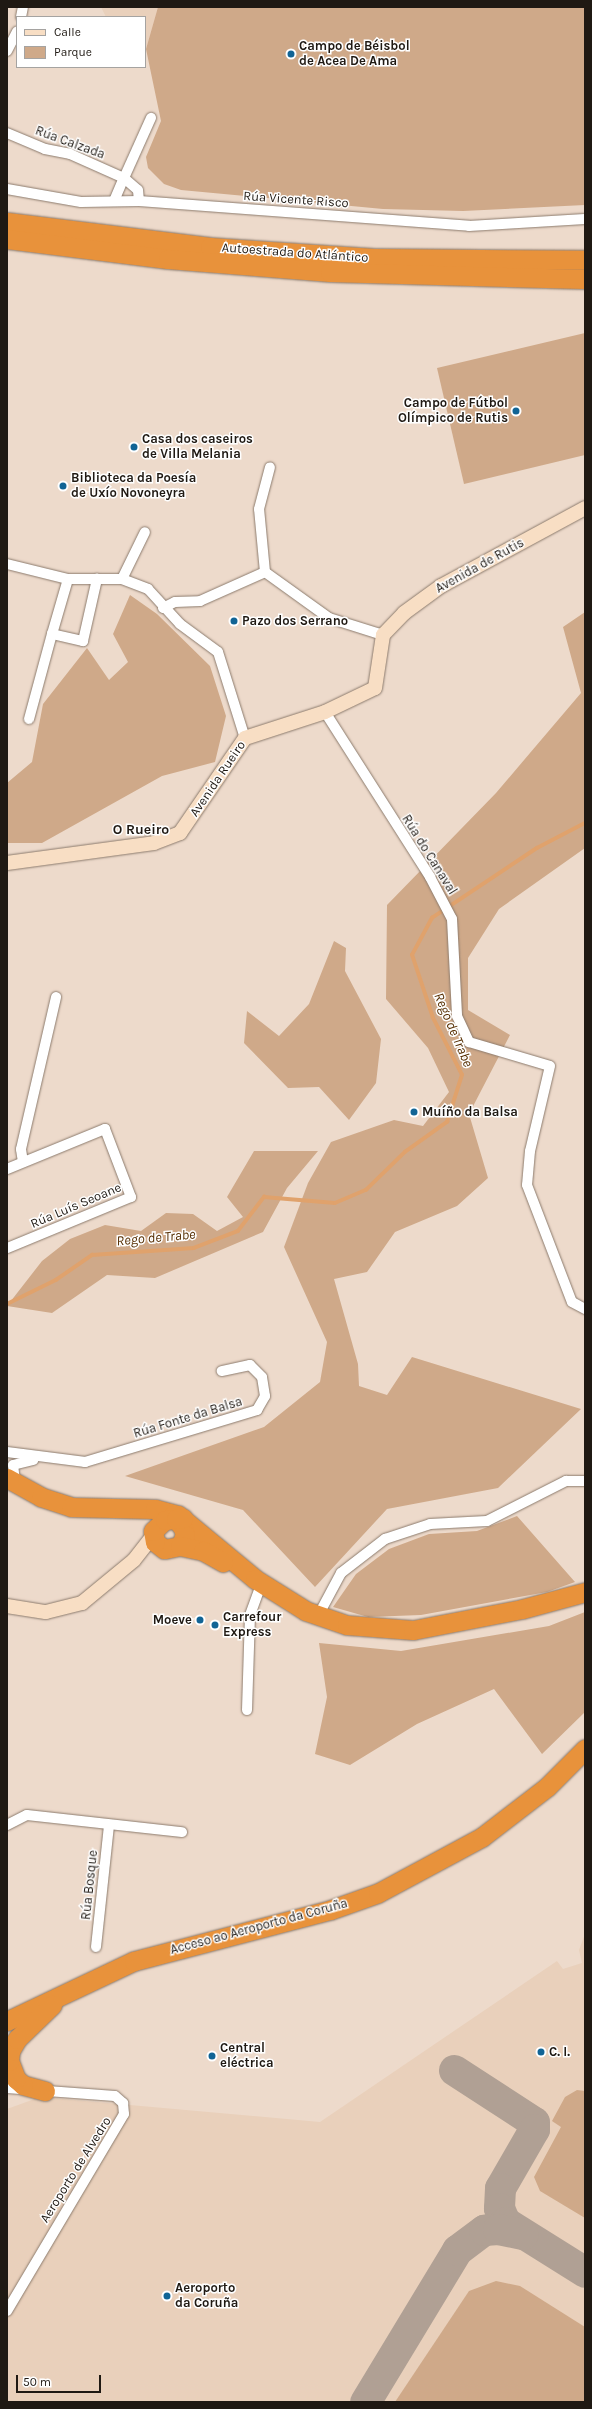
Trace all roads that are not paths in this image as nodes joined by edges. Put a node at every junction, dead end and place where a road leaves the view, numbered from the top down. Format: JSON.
{"nodes":[{"id":1,"x":16,"y":33,"type":"edge"},
{"id":2,"x":7,"y":51,"type":"edge"},
{"id":3,"x":150,"y":118,"type":"dead end"},
{"id":4,"x":7,"y":133,"type":"edge"},
{"id":5,"x":124,"y":178,"type":"junction"},
{"id":6,"x":7,"y":189,"type":"edge"},
{"id":7,"x":114,"y":201,"type":"junction"},
{"id":8,"x":139,"y":201,"type":"junction"},
{"id":9,"x":585,"y":219,"type":"edge"},
{"id":10,"x":7,"y":222,"type":"edge"},
{"id":11,"x":7,"y":239,"type":"edge"},
{"id":12,"x":585,"y":260,"type":"edge"},
{"id":13,"x":585,"y":279,"type":"edge"},
{"id":14,"x":270,"y":467,"type":"dead end"},
{"id":15,"x":585,"y":508,"type":"edge"},
{"id":16,"x":145,"y":532,"type":"dead end"},
{"id":17,"x":7,"y":564,"type":"edge"},
{"id":18,"x":264,"y":572,"type":"junction"},
{"id":19,"x":68,"y":579,"type":"junction"},
{"id":20,"x":97,"y":579,"type":"junction"},
{"id":21,"x":122,"y":579,"type":"junction"},
{"id":22,"x":163,"y":608,"type":"junction"},
{"id":23,"x":52,"y":634,"type":"junction"},
{"id":24,"x":383,"y":635,"type":"junction"},
{"id":25,"x":325,"y":712,"type":"junction"},
{"id":26,"x":29,"y":719,"type":"dead end"},
{"id":27,"x":245,"y":738,"type":"junction"},
{"id":28,"x":7,"y":863,"type":"edge"},
{"id":29,"x":56,"y":997,"type":"dead end"},
{"id":30,"x":23,"y":1162,"type":"junction"},
{"id":31,"x":7,"y":1169,"type":"edge"},
{"id":32,"x":7,"y":1248,"type":"edge"},
{"id":33,"x":585,"y":1309,"type":"edge"},
{"id":34,"x":222,"y":1371,"type":"dead end"},
{"id":35,"x":7,"y":1452,"type":"edge"},
{"id":36,"x":49,"y":1459,"type":"junction"},
{"id":37,"x":12,"y":1481,"type":"edge"},
{"id":38,"x":585,"y":1481,"type":"edge"},
{"id":39,"x":114,"y":1500,"type":"junction"},
{"id":40,"x":71,"y":1507,"type":"junction"},
{"id":41,"x":177,"y":1517,"type":"junction"},
{"id":42,"x":155,"y":1538,"type":"junction"},
{"id":43,"x":180,"y":1546,"type":"junction"},
{"id":44,"x":247,"y":1558,"type":"junction"},
{"id":45,"x":260,"y":1588,"type":"junction"},
{"id":46,"x":585,"y":1592,"type":"edge"},
{"id":47,"x":7,"y":1606,"type":"edge"},
{"id":48,"x":312,"y":1614,"type":"junction"},
{"id":49,"x":247,"y":1710,"type":"dead end"},
{"id":50,"x":585,"y":1749,"type":"edge"},
{"id":51,"x":7,"y":1825,"type":"edge"},
{"id":52,"x":110,"y":1826,"type":"junction"},
{"id":53,"x":182,"y":1832,"type":"dead end"},
{"id":54,"x":96,"y":1947,"type":"dead end"},
{"id":55,"x":62,"y":1996,"type":"junction"},
{"id":56,"x":7,"y":2021,"type":"edge"},
{"id":57,"x":7,"y":2034,"type":"edge"},
{"id":58,"x":7,"y":2088,"type":"edge"},
{"id":59,"x":45,"y":2091,"type":"junction"},
{"id":60,"x":7,"y":2311,"type":"edge"}],
"edges":[{"from":1,"to":2,"type":"street"},
{"from":3,"to":5,"type":"street"},
{"from":4,"to":5,"type":"street","name":"Rúa Calzada"},
{"from":5,"to":7,"type":"street"},
{"from":5,"to":8,"type":"street","name":"Rúa Calzada"},
{"from":6,"to":7,"type":"street","name":"Rúa Vicente Risco"},
{"from":7,"to":8,"type":"street","name":"Rúa Vicente Risco"},
{"from":8,"to":9,"type":"street","name":"Rúa Vicente Risco"},
{"from":10,"to":12,"type":"highway","name":"Autoestrada do Atlántico"},
{"from":11,"to":13,"type":"highway","name":"Autoestrada do Atlántico"},
{"from":14,"to":18,"type":"street"},
{"from":15,"to":24,"type":"street","name":"Avenida de Rutis"},
{"from":16,"to":21,"type":"street"},
{"from":17,"to":19,"type":"street"},
{"from":18,"to":22,"type":"street"},
{"from":18,"to":24,"type":"street"},
{"from":19,"to":20,"type":"street"},
{"from":19,"to":23,"type":"street"},
{"from":20,"to":21,"type":"street"},
{"from":20,"to":23,"type":"street"},
{"from":21,"to":22,"type":"street"},
{"from":22,"to":27,"type":"street"},
{"from":23,"to":26,"type":"street"},
{"from":24,"to":25,"type":"street","name":"Avenida Rueiro"},
{"from":25,"to":27,"type":"street","name":"Avenida Rueiro"},
{"from":25,"to":33,"type":"street","name":"Rúa do Canaval"},
{"from":27,"to":28,"type":"street","name":"Avenida Rueiro"},
{"from":29,"to":30,"type":"street"},
{"from":30,"to":31,"type":"street"},
{"from":30,"to":32,"type":"street","name":"Rúa Luís Seoane"},
{"from":34,"to":36,"type":"street","name":"Rúa Fonte da Balsa"},
{"from":35,"to":36,"type":"street","name":"Rúa Fonte da Balsa"},
{"from":36,"to":37,"type":"street","name":"Rúa Fonte da Balsa"},
{"from":37,"to":40,"type":"highway"},
{"from":38,"to":48,"type":"street"},
{"from":39,"to":40,"type":"highway"},
{"from":39,"to":41,"type":"highway"},
{"from":39,"to":44,"type":"highway"},
{"from":40,"to":41,"type":"highway"},
{"from":40,"to":42,"type":"highway"},
{"from":41,"to":42,"type":"highway"},
{"from":41,"to":43,"type":"highway"},
{"from":41,"to":44,"type":"highway"},
{"from":41,"to":48,"type":"highway"},
{"from":42,"to":43,"type":"highway"},
{"from":42,"to":47,"type":"street"},
{"from":43,"to":45,"type":"highway"},
{"from":44,"to":48,"type":"highway"},
{"from":45,"to":48,"type":"highway"},
{"from":45,"to":49,"type":"street"},
{"from":46,"to":48,"type":"highway"},
{"from":50,"to":55,"type":"highway","name":"Acceso ao Aeroporto da Coruña"},
{"from":51,"to":52,"type":"street"},
{"from":52,"to":53,"type":"street"},
{"from":52,"to":54,"type":"street","name":"Rúa Bosque"},
{"from":55,"to":56,"type":"highway","name":"Acceso ao Aeroporto da Coruña"},
{"from":55,"to":57,"type":"highway","name":"Acceso ao Aeroporto da Coruña"},
{"from":55,"to":59,"type":"highway"},
{"from":58,"to":59,"type":"street","name":"Aeroporto de Alvedro"},
{"from":59,"to":60,"type":"street","name":"Aeroporto de Alvedro"}]}
